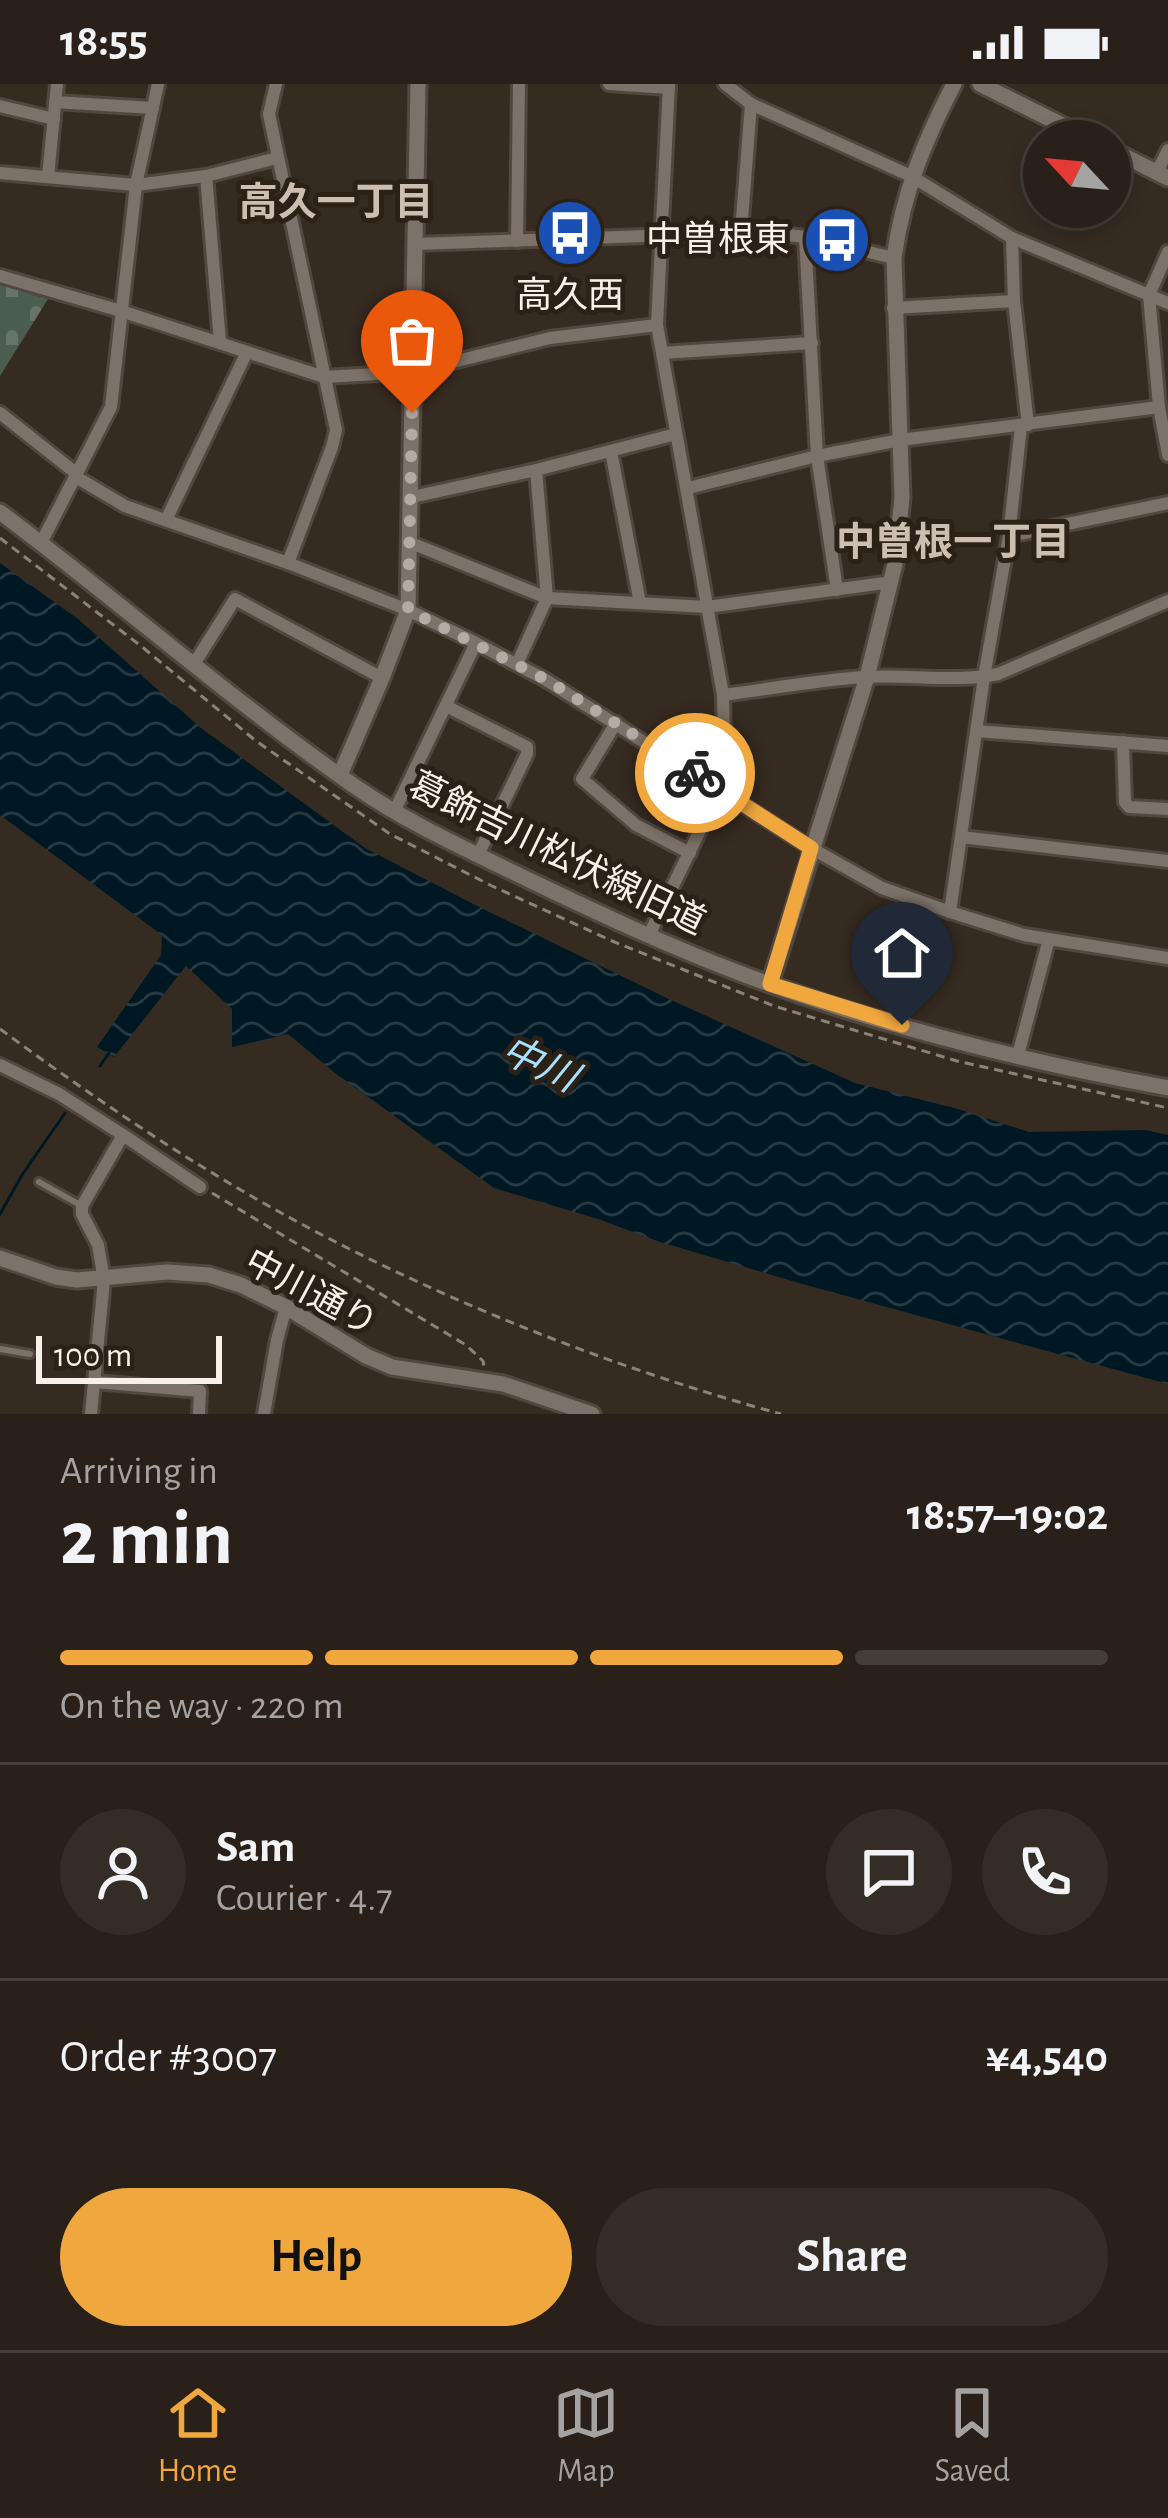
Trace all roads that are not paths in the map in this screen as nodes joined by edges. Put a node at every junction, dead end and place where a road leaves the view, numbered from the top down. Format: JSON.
{"nodes":[{"id":1,"x":57,"y":84,"type":"edge"},
{"id":2,"x":158,"y":84,"type":"edge"},
{"id":3,"x":276,"y":84,"type":"edge"},
{"id":4,"x":418,"y":84,"type":"edge"},
{"id":5,"x":519,"y":84,"type":"edge"},
{"id":6,"x":608,"y":84,"type":"edge"},
{"id":7,"x":725,"y":84,"type":"edge"},
{"id":8,"x":954,"y":84,"type":"edge"},
{"id":9,"x":980,"y":84,"type":"edge"},
{"id":10,"x":669,"y":86,"type":"edge"},
{"id":11,"x":55,"y":102,"type":"junction"},
{"id":12,"x":751,"y":104,"type":"junction"},
{"id":13,"x":0,"y":106,"type":"edge"},
{"id":14,"x":153,"y":108,"type":"junction"},
{"id":15,"x":54,"y":119,"type":"junction"},
{"id":16,"x":1052,"y":120,"type":"edge"},
{"id":17,"x":1168,"y":150,"type":"edge"},
{"id":18,"x":277,"y":158,"type":"junction"},
{"id":19,"x":1131,"y":160,"type":"edge"},
{"id":20,"x":0,"y":173,"type":"edge"},
{"id":21,"x":1162,"y":175,"type":"edge"},
{"id":22,"x":206,"y":176,"type":"junction"},
{"id":23,"x":911,"y":176,"type":"junction"},
{"id":24,"x":48,"y":177,"type":"junction"},
{"id":25,"x":136,"y":184,"type":"junction"},
{"id":26,"x":741,"y":232,"type":"junction"},
{"id":27,"x":661,"y":235,"type":"junction"},
{"id":28,"x":805,"y":237,"type":"junction"},
{"id":29,"x":1012,"y":238,"type":"junction"},
{"id":30,"x":517,"y":241,"type":"junction"},
{"id":31,"x":416,"y":244,"type":"junction"},
{"id":32,"x":1168,"y":252,"type":"edge"},
{"id":33,"x":894,"y":258,"type":"junction"},
{"id":34,"x":0,"y":276,"type":"edge"},
{"id":35,"x":1149,"y":295,"type":"junction"},
{"id":36,"x":1014,"y":301,"type":"junction"},
{"id":37,"x":1168,"y":303,"type":"edge"},
{"id":38,"x":893,"y":308,"type":"junction"},
{"id":39,"x":121,"y":311,"type":"junction"},
{"id":40,"x":657,"y":326,"type":"junction"},
{"id":41,"x":220,"y":342,"type":"junction"},
{"id":42,"x":812,"y":344,"type":"junction"},
{"id":43,"x":248,"y":352,"type":"junction"},
{"id":44,"x":662,"y":353,"type":"junction"},
{"id":45,"x":412,"y":372,"type":"junction"},
{"id":46,"x":323,"y":376,"type":"junction"},
{"id":47,"x":1160,"y":407,"type":"junction"},
{"id":48,"x":0,"y":413,"type":"edge"},
{"id":49,"x":1024,"y":426,"type":"junction"},
{"id":50,"x":676,"y":434,"type":"junction"},
{"id":51,"x":900,"y":440,"type":"junction"},
{"id":52,"x":611,"y":452,"type":"junction"},
{"id":53,"x":1168,"y":455,"type":"edge"},
{"id":54,"x":817,"y":456,"type":"junction"},
{"id":55,"x":536,"y":470,"type":"junction"},
{"id":56,"x":77,"y":476,"type":"junction"},
{"id":57,"x":688,"y":488,"type":"junction"},
{"id":58,"x":412,"y":497,"type":"junction"},
{"id":59,"x":1168,"y":502,"type":"edge"},
{"id":60,"x":0,"y":512,"type":"edge"},
{"id":61,"x":166,"y":520,"type":"junction"},
{"id":62,"x":1009,"y":536,"type":"junction"},
{"id":63,"x":41,"y":543,"type":"junction"},
{"id":64,"x":411,"y":544,"type":"junction"},
{"id":65,"x":288,"y":562,"type":"junction"},
{"id":66,"x":892,"y":582,"type":"junction"},
{"id":67,"x":837,"y":590,"type":"junction"},
{"id":68,"x":547,"y":598,"type":"junction"},
{"id":69,"x":1168,"y":601,"type":"edge"},
{"id":70,"x":640,"y":603,"type":"junction"},
{"id":71,"x":707,"y":607,"type":"junction"},
{"id":72,"x":408,"y":610,"type":"junction"},
{"id":73,"x":476,"y":643,"type":"junction"},
{"id":74,"x":194,"y":664,"type":"junction"},
{"id":75,"x":517,"y":664,"type":"junction"},
{"id":76,"x":867,"y":677,"type":"junction"},
{"id":77,"x":984,"y":677,"type":"junction"},
{"id":78,"x":382,"y":678,"type":"junction"},
{"id":79,"x":723,"y":694,"type":"junction"},
{"id":80,"x":446,"y":706,"type":"junction"},
{"id":81,"x":616,"y":723,"type":"junction"},
{"id":82,"x":977,"y":731,"type":"junction"},
{"id":83,"x":1123,"y":742,"type":"junction"},
{"id":84,"x":1168,"y":746,"type":"edge"},
{"id":85,"x":340,"y":775,"type":"junction"},
{"id":86,"x":722,"y":789,"type":"junction"},
{"id":87,"x":1168,"y":808,"type":"edge"},
{"id":88,"x":394,"y":810,"type":"junction"},
{"id":89,"x":961,"y":837,"type":"junction"},
{"id":90,"x":811,"y":848,"type":"junction"},
{"id":91,"x":690,"y":853,"type":"junction"},
{"id":92,"x":478,"y":855,"type":"junction"},
{"id":93,"x":1168,"y":861,"type":"edge"},
{"id":94,"x":950,"y":913,"type":"junction"},
{"id":95,"x":649,"y":935,"type":"junction"},
{"id":96,"x":1049,"y":939,"type":"junction"},
{"id":97,"x":1168,"y":958,"type":"edge"},
{"id":98,"x":770,"y":984,"type":"junction"},
{"id":99,"x":1018,"y":1055,"type":"junction"},
{"id":100,"x":0,"y":1066,"type":"edge"},
{"id":101,"x":1168,"y":1088,"type":"edge"},
{"id":102,"x":123,"y":1135,"type":"junction"},
{"id":103,"x":39,"y":1182,"type":"dead end"},
{"id":104,"x":200,"y":1187,"type":"road end"},
{"id":105,"x":82,"y":1206,"type":"junction"},
{"id":106,"x":0,"y":1258,"type":"edge"},
{"id":107,"x":104,"y":1280,"type":"junction"},
{"id":108,"x":286,"y":1307,"type":"junction"},
{"id":109,"x":0,"y":1349,"type":"edge"},
{"id":110,"x":30,"y":1354,"type":"dead end"},
{"id":111,"x":95,"y":1382,"type":"junction"},
{"id":112,"x":542,"y":1396,"type":"junction"},
{"id":113,"x":91,"y":1414,"type":"edge"},
{"id":114,"x":199,"y":1414,"type":"edge"},
{"id":115,"x":264,"y":1414,"type":"edge"},
{"id":116,"x":538,"y":1414,"type":"edge"},
{"id":117,"x":592,"y":1414,"type":"edge"}],
"edges":[{"from":1,"to":11,"type":"street"},
{"from":2,"to":14,"type":"street"},
{"from":3,"to":18,"type":"street"},
{"from":4,"to":31,"type":"street"},
{"from":5,"to":30,"type":"street"},
{"from":6,"to":10,"type":"street"},
{"from":7,"to":12,"type":"street"},
{"from":8,"to":23,"type":"street"},
{"from":9,"to":16,"type":"street"},
{"from":10,"to":27,"type":"street"},
{"from":11,"to":14,"type":"street"},
{"from":11,"to":15,"type":"street"},
{"from":12,"to":23,"type":"street"},
{"from":12,"to":26,"type":"street"},
{"from":13,"to":15,"type":"street"},
{"from":14,"to":25,"type":"street"},
{"from":15,"to":24,"type":"street"},
{"from":17,"to":21,"type":"street"},
{"from":18,"to":22,"type":"street"},
{"from":18,"to":46,"type":"street"},
{"from":19,"to":21,"type":"street"},
{"from":20,"to":24,"type":"street"},
{"from":22,"to":25,"type":"street"},
{"from":22,"to":41,"type":"street"},
{"from":23,"to":29,"type":"street"},
{"from":23,"to":33,"type":"street"},
{"from":24,"to":25,"type":"street"},
{"from":25,"to":39,"type":"street"},
{"from":26,"to":27,"type":"street"},
{"from":26,"to":28,"type":"street"},
{"from":27,"to":30,"type":"street"},
{"from":27,"to":40,"type":"street"},
{"from":28,"to":33,"type":"street"},
{"from":28,"to":42,"type":"street"},
{"from":29,"to":35,"type":"street"},
{"from":29,"to":36,"type":"street"},
{"from":30,"to":31,"type":"street"},
{"from":31,"to":45,"type":"street"},
{"from":32,"to":35,"type":"street"},
{"from":33,"to":38,"type":"street"},
{"from":34,"to":39,"type":"street"},
{"from":35,"to":37,"type":"street"},
{"from":35,"to":47,"type":"street"},
{"from":36,"to":38,"type":"street"},
{"from":36,"to":49,"type":"street"},
{"from":38,"to":51,"type":"street"},
{"from":39,"to":41,"type":"street"},
{"from":39,"to":56,"type":"street"},
{"from":40,"to":44,"type":"street"},
{"from":40,"to":45,"type":"street"},
{"from":41,"to":43,"type":"street"},
{"from":42,"to":44,"type":"street"},
{"from":42,"to":54,"type":"street"},
{"from":43,"to":46,"type":"street"},
{"from":43,"to":61,"type":"street"},
{"from":44,"to":50,"type":"street"},
{"from":45,"to":46,"type":"street"},
{"from":45,"to":58,"type":"street"},
{"from":46,"to":65,"type":"street"},
{"from":47,"to":49,"type":"street"},
{"from":47,"to":53,"type":"street"},
{"from":48,"to":56,"type":"street"},
{"from":49,"to":51,"type":"street"},
{"from":49,"to":62,"type":"street"},
{"from":50,"to":52,"type":"street"},
{"from":50,"to":57,"type":"street"},
{"from":51,"to":54,"type":"street"},
{"from":51,"to":66,"type":"street"},
{"from":52,"to":55,"type":"street"},
{"from":52,"to":70,"type":"street"},
{"from":54,"to":57,"type":"street"},
{"from":54,"to":67,"type":"street"},
{"from":55,"to":58,"type":"street"},
{"from":55,"to":68,"type":"street"},
{"from":56,"to":61,"type":"street"},
{"from":56,"to":63,"type":"street"},
{"from":57,"to":71,"type":"street"},
{"from":58,"to":64,"type":"street"},
{"from":59,"to":62,"type":"street"},
{"from":60,"to":63,"type":"street","name":"葛飾吉川松伏線旧道"},
{"from":61,"to":65,"type":"street"},
{"from":62,"to":77,"type":"street"},
{"from":63,"to":74,"type":"street","name":"葛飾吉川松伏線旧道"},
{"from":64,"to":68,"type":"street"},
{"from":64,"to":72,"type":"street"},
{"from":65,"to":72,"type":"street"},
{"from":66,"to":67,"type":"street"},
{"from":66,"to":76,"type":"street"},
{"from":67,"to":71,"type":"street"},
{"from":68,"to":70,"type":"street"},
{"from":68,"to":75,"type":"street"},
{"from":69,"to":77,"type":"street"},
{"from":70,"to":71,"type":"street"},
{"from":71,"to":79,"type":"street"},
{"from":72,"to":73,"type":"street"},
{"from":72,"to":78,"type":"street"},
{"from":73,"to":75,"type":"street"},
{"from":73,"to":80,"type":"street"},
{"from":74,"to":78,"type":"street"},
{"from":74,"to":85,"type":"street","name":"葛飾吉川松伏線旧道"},
{"from":75,"to":81,"type":"street"},
{"from":76,"to":77,"type":"street"},
{"from":76,"to":79,"type":"street"},
{"from":76,"to":90,"type":"street"},
{"from":77,"to":82,"type":"street"},
{"from":78,"to":85,"type":"street"},
{"from":79,"to":86,"type":"street"},
{"from":80,"to":88,"type":"street"},
{"from":80,"to":92,"type":"street"},
{"from":81,"to":86,"type":"street"},
{"from":81,"to":91,"type":"street"},
{"from":82,"to":83,"type":"street"},
{"from":82,"to":89,"type":"street"},
{"from":83,"to":84,"type":"street"},
{"from":83,"to":87,"type":"street"},
{"from":85,"to":88,"type":"street","name":"葛飾吉川松伏線旧道"},
{"from":86,"to":90,"type":"street"},
{"from":86,"to":91,"type":"street"},
{"from":88,"to":92,"type":"street","name":"葛飾吉川松伏線旧道"},
{"from":89,"to":93,"type":"street"},
{"from":89,"to":94,"type":"street"},
{"from":90,"to":94,"type":"street"},
{"from":90,"to":98,"type":"street"},
{"from":91,"to":95,"type":"street"},
{"from":92,"to":95,"type":"street","name":"葛飾吉川松伏線旧道"},
{"from":94,"to":96,"type":"street"},
{"from":95,"to":98,"type":"street","name":"葛飾吉川松伏線旧道"},
{"from":96,"to":97,"type":"street"},
{"from":96,"to":99,"type":"street"},
{"from":98,"to":99,"type":"street","name":"葛飾吉川松伏線旧道"},
{"from":99,"to":101,"type":"street","name":"葛飾吉川松伏線旧道"},
{"from":100,"to":102,"type":"street"},
{"from":102,"to":104,"type":"street"},
{"from":102,"to":105,"type":"street"},
{"from":103,"to":105,"type":"lane"},
{"from":105,"to":107,"type":"street"},
{"from":106,"to":107,"type":"street","name":"中川通り"},
{"from":107,"to":108,"type":"street","name":"中川通り"},
{"from":107,"to":111,"type":"street"},
{"from":108,"to":112,"type":"street","name":"中川通り"},
{"from":108,"to":115,"type":"street"},
{"from":109,"to":110,"type":"lane"},
{"from":111,"to":113,"type":"street"},
{"from":111,"to":114,"type":"street"},
{"from":112,"to":116,"type":"street"},
{"from":112,"to":117,"type":"street","name":"中川通り"}]}
